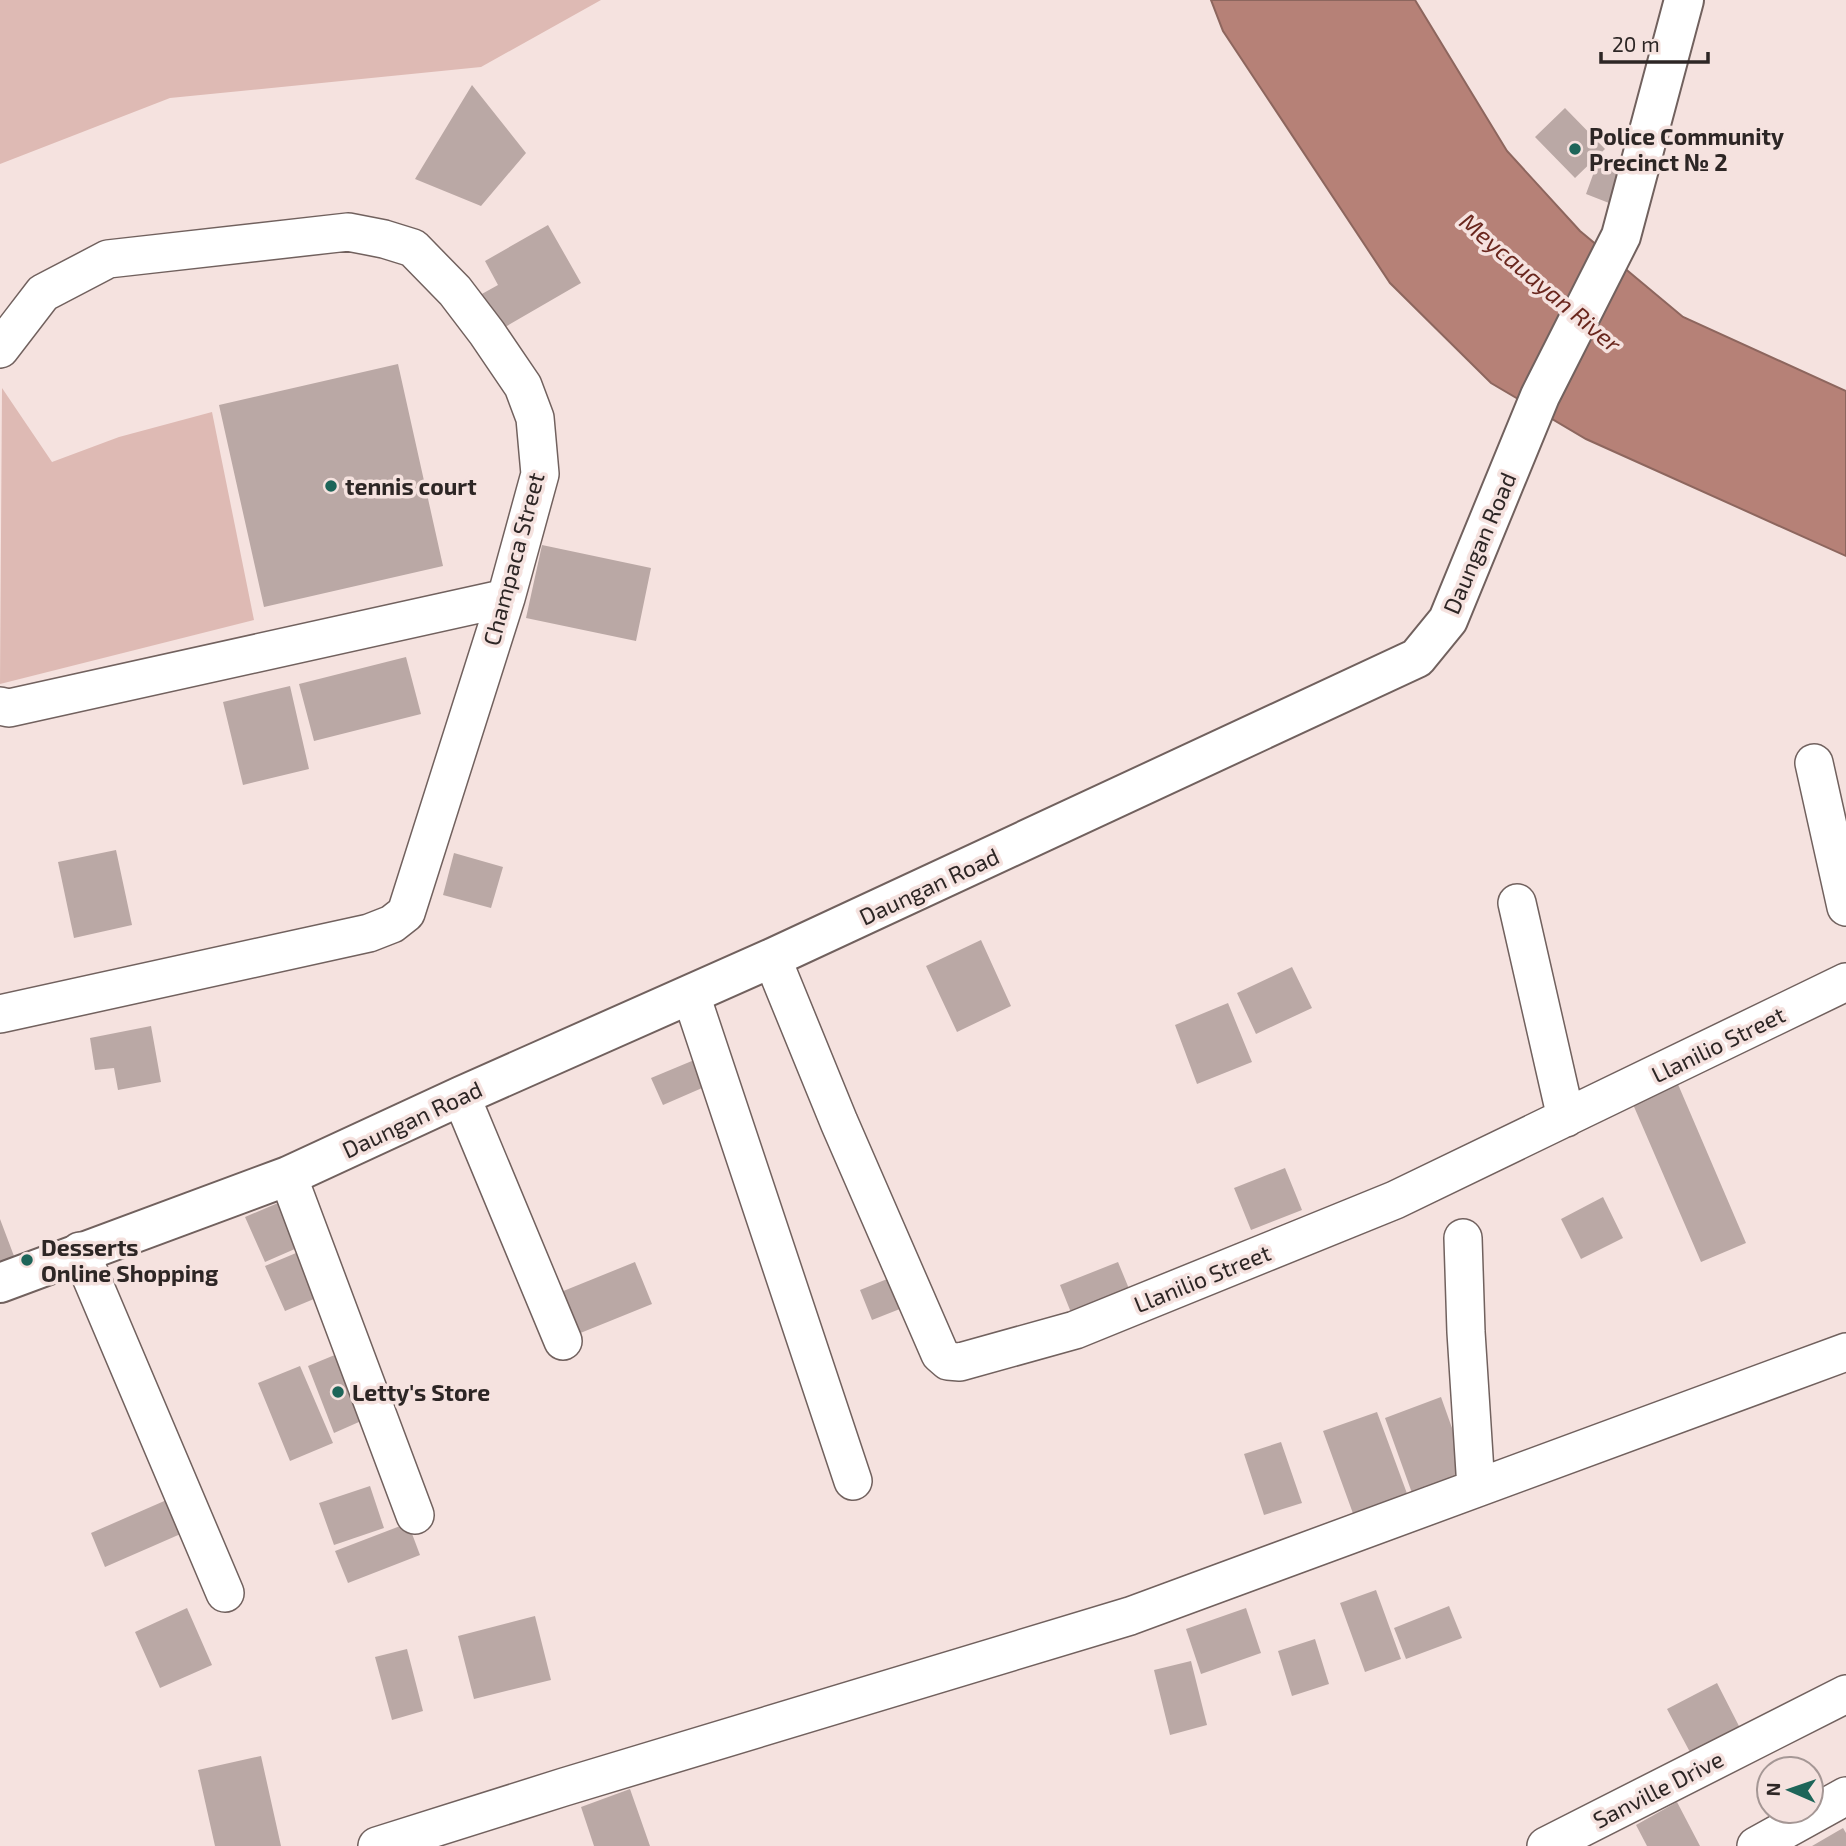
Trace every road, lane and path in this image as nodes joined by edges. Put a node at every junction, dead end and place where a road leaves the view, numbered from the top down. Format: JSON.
{"nodes":[{"id":1,"x":1684,"y":0,"type":"edge"},
{"id":2,"x":0,"y":349,"type":"edge"},
{"id":3,"x":506,"y":598,"type":"junction"},
{"id":4,"x":0,"y":706,"type":"edge"},
{"id":5,"x":1814,"y":763,"type":"dead end"},
{"id":6,"x":1517,"y":903,"type":"dead end"},
{"id":7,"x":1846,"y":907,"type":"edge"},
{"id":8,"x":772,"y":958,"type":"junction"},
{"id":9,"x":1846,"y":982,"type":"edge"},
{"id":10,"x":691,"y":995,"type":"junction"},
{"id":11,"x":0,"y":1014,"type":"edge"},
{"id":12,"x":461,"y":1096,"type":"junction"},
{"id":13,"x":1566,"y":1118,"type":"junction"},
{"id":14,"x":288,"y":1175,"type":"junction"},
{"id":15,"x":1463,"y":1238,"type":"dead end"},
{"id":16,"x":80,"y":1251,"type":"junction"},
{"id":17,"x":0,"y":1283,"type":"edge"},
{"id":18,"x":563,"y":1341,"type":"dead end"},
{"id":19,"x":1846,"y":1352,"type":"edge"},
{"id":20,"x":853,"y":1481,"type":"dead end"},
{"id":21,"x":1476,"y":1488,"type":"junction"},
{"id":22,"x":415,"y":1516,"type":"dead end"},
{"id":23,"x":225,"y":1593,"type":"dead end"},
{"id":24,"x":1846,"y":1694,"type":"edge"},
{"id":25,"x":1846,"y":1796,"type":"edge"},
{"id":26,"x":377,"y":1846,"type":"edge"},
{"id":27,"x":1546,"y":1846,"type":"edge"},
{"id":28,"x":1756,"y":1846,"type":"edge"}],
"edges":[{"from":1,"to":8,"type":"street","name":"Daungan Road"},
{"from":2,"to":3,"type":"street","name":"Champaca Street"},
{"from":3,"to":4,"type":"street"},
{"from":3,"to":11,"type":"street","name":"Champaca Street"},
{"from":5,"to":7,"type":"street"},
{"from":6,"to":13,"type":"street"},
{"from":8,"to":10,"type":"street","name":"Daungan Road"},
{"from":8,"to":13,"type":"street","name":"Llanilio Street"},
{"from":9,"to":13,"type":"street","name":"Llanilio Street"},
{"from":10,"to":12,"type":"street","name":"Daungan Road"},
{"from":10,"to":20,"type":"street"},
{"from":12,"to":14,"type":"street","name":"Daungan Road"},
{"from":12,"to":18,"type":"street"},
{"from":14,"to":16,"type":"street","name":"Daungan Road"},
{"from":14,"to":22,"type":"street"},
{"from":15,"to":21,"type":"street"},
{"from":16,"to":17,"type":"street","name":"Daungan Road"},
{"from":16,"to":23,"type":"street"},
{"from":19,"to":21,"type":"street"},
{"from":21,"to":26,"type":"street"},
{"from":24,"to":27,"type":"street","name":"Sanville Drive"},
{"from":25,"to":28,"type":"street"}]}
